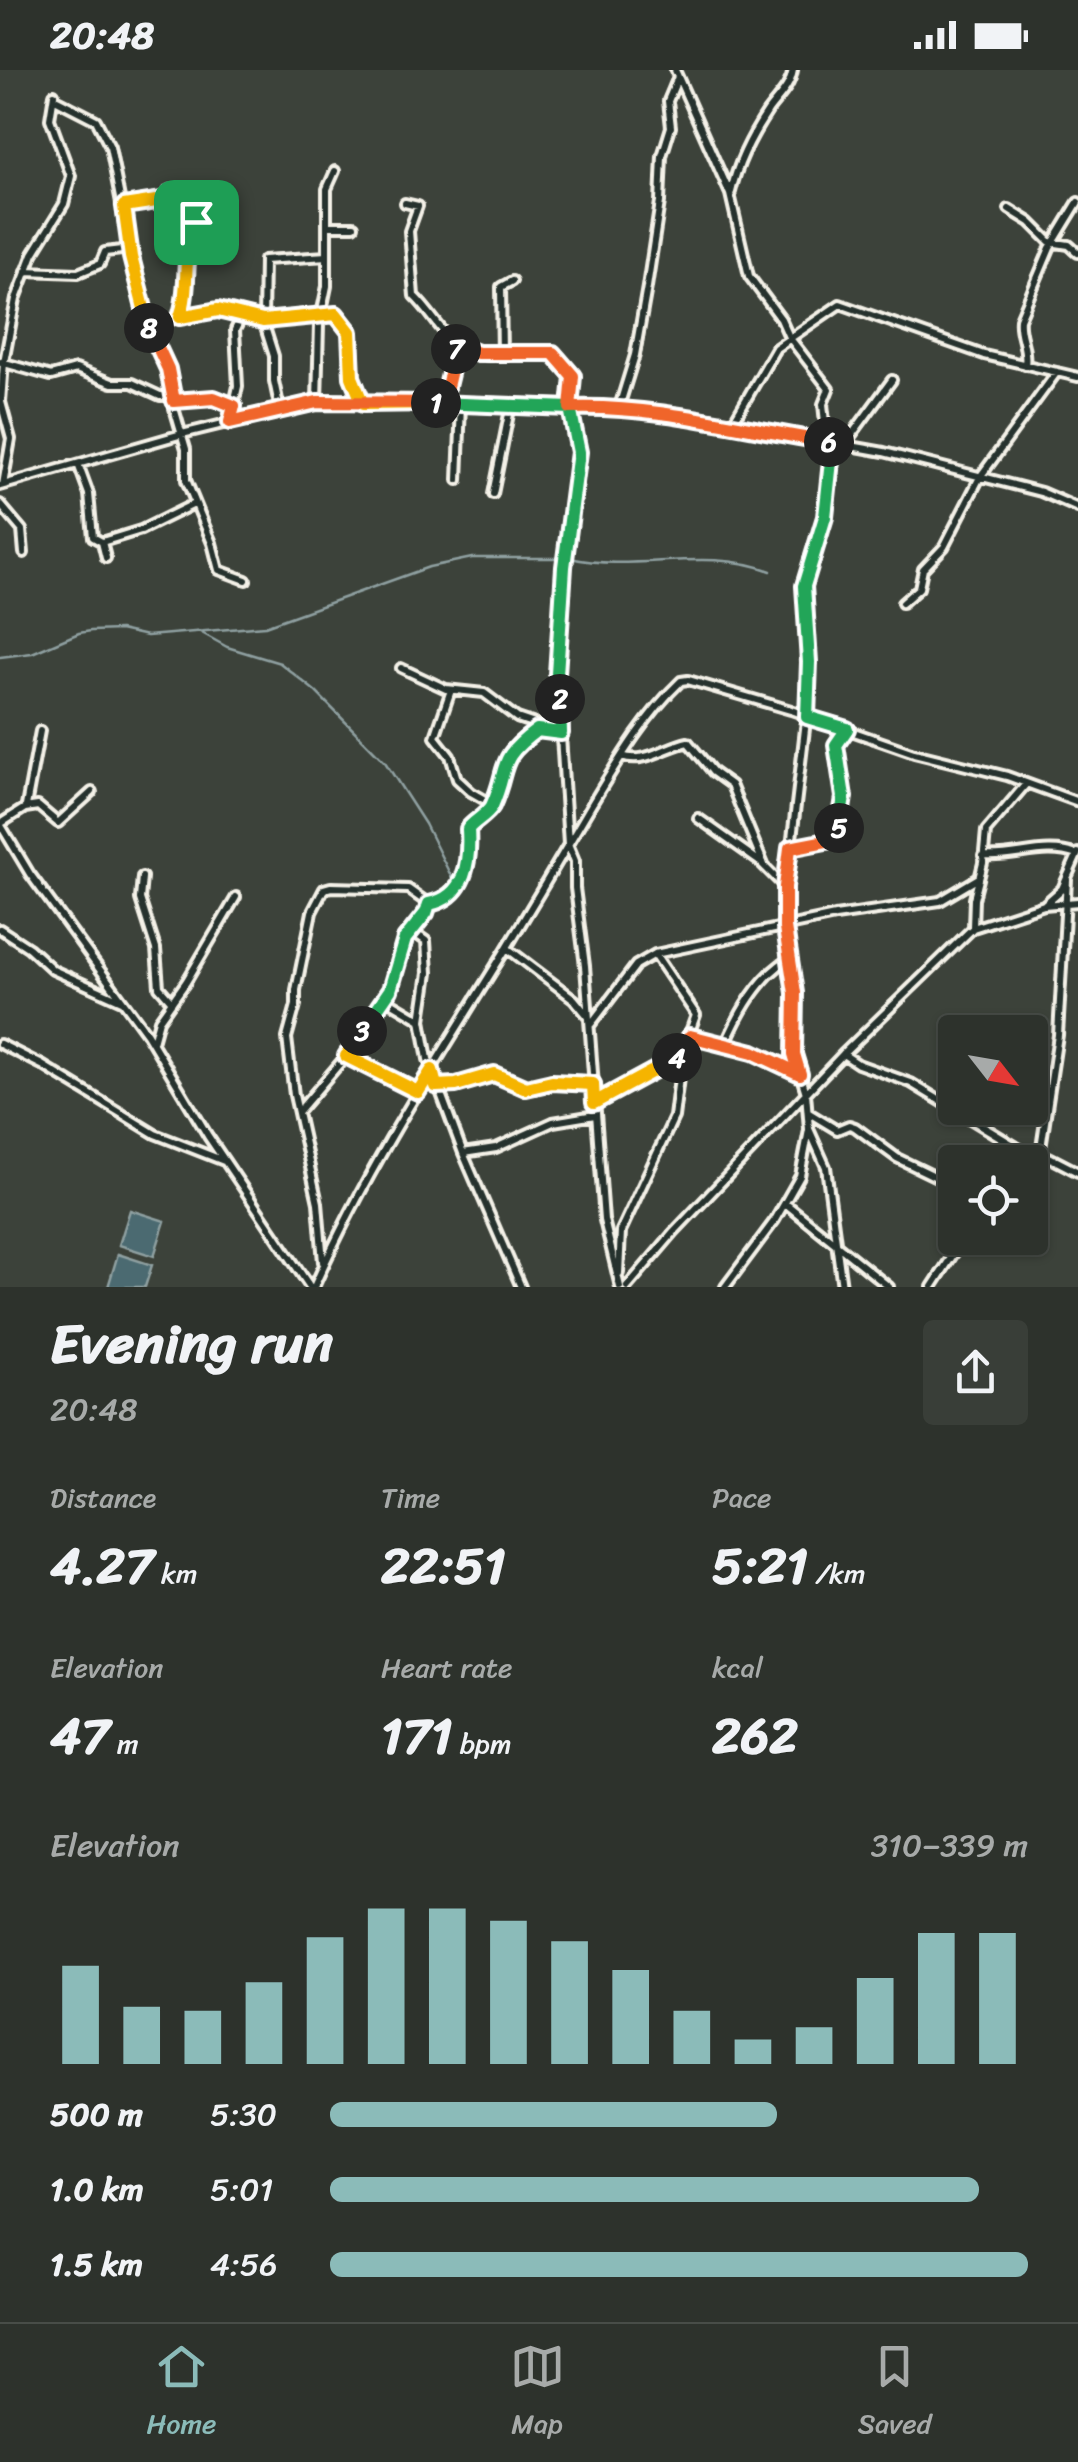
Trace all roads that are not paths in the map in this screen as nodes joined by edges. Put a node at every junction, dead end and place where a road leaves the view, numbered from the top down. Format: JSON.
{"nodes":[{"id":1,"x":793,"y":70,"type":"edge"},
{"id":2,"x":676,"y":73,"type":"edge"},
{"id":3,"x":335,"y":170,"type":"dead end"},
{"id":4,"x":730,"y":194,"type":"junction"},
{"id":5,"x":1078,"y":202,"type":"edge"},
{"id":6,"x":406,"y":203,"type":"dead end"},
{"id":7,"x":124,"y":206,"type":"junction"},
{"id":8,"x":1009,"y":208,"type":"dead end"},
{"id":9,"x":328,"y":226,"type":"junction"},
{"id":10,"x":354,"y":226,"type":"dead end"},
{"id":11,"x":1054,"y":242,"type":"junction"},
{"id":12,"x":130,"y":249,"type":"junction"},
{"id":13,"x":1078,"y":253,"type":"edge"},
{"id":14,"x":327,"y":256,"type":"junction"},
{"id":15,"x":26,"y":271,"type":"junction"},
{"id":16,"x":512,"y":281,"type":"dead end"},
{"id":17,"x":322,"y":313,"type":"junction"},
{"id":18,"x":242,"y":316,"type":"junction"},
{"id":19,"x":180,"y":317,"type":"junction"},
{"id":20,"x":263,"y":321,"type":"junction"},
{"id":21,"x":148,"y":326,"type":"junction"},
{"id":22,"x":789,"y":337,"type":"junction"},
{"id":23,"x":456,"y":345,"type":"junction"},
{"id":24,"x":502,"y":355,"type":"junction"},
{"id":25,"x":2,"y":362,"type":"edge"},
{"id":26,"x":1025,"y":365,"type":"junction"},
{"id":27,"x":1057,"y":372,"type":"junction"},
{"id":28,"x":1078,"y":377,"type":"edge"},
{"id":29,"x":892,"y":380,"type":"dead end"},
{"id":30,"x":174,"y":398,"type":"junction"},
{"id":31,"x":317,"y":402,"type":"junction"},
{"id":32,"x":443,"y":403,"type":"junction"},
{"id":33,"x":363,"y":404,"type":"junction"},
{"id":34,"x":461,"y":404,"type":"junction"},
{"id":35,"x":512,"y":404,"type":"junction"},
{"id":36,"x":234,"y":406,"type":"junction"},
{"id":37,"x":619,"y":407,"type":"junction"},
{"id":38,"x":570,"y":408,"type":"junction"},
{"id":39,"x":280,"y":410,"type":"junction"},
{"id":40,"x":230,"y":422,"type":"junction"},
{"id":41,"x":732,"y":424,"type":"junction"},
{"id":42,"x":182,"y":434,"type":"junction"},
{"id":43,"x":830,"y":442,"type":"junction"},
{"id":44,"x":846,"y":444,"type":"junction"},
{"id":45,"x":78,"y":464,"type":"junction"},
{"id":46,"x":980,"y":477,"type":"junction"},
{"id":47,"x":458,"y":480,"type":"dead end"},
{"id":48,"x":1,"y":486,"type":"edge"},
{"id":49,"x":494,"y":494,"type":"dead end"},
{"id":50,"x":0,"y":504,"type":"edge"},
{"id":51,"x":194,"y":504,"type":"junction"},
{"id":52,"x":1078,"y":508,"type":"edge"},
{"id":53,"x":102,"y":542,"type":"junction"},
{"id":54,"x":24,"y":552,"type":"dead end"},
{"id":55,"x":106,"y":558,"type":"dead end"},
{"id":56,"x":246,"y":580,"type":"dead end"},
{"id":57,"x":902,"y":603,"type":"dead end"},
{"id":58,"x":400,"y":668,"type":"dead end"},
{"id":59,"x":450,"y":690,"type":"junction"},
{"id":60,"x":807,"y":717,"type":"junction"},
{"id":61,"x":541,"y":728,"type":"junction"},
{"id":62,"x":847,"y":729,"type":"junction"},
{"id":63,"x":40,"y":731,"type":"dead end"},
{"id":64,"x":561,"y":733,"type":"junction"},
{"id":65,"x":622,"y":756,"type":"junction"},
{"id":66,"x":1026,"y":784,"type":"junction"},
{"id":67,"x":92,"y":792,"type":"dead end"},
{"id":68,"x":1078,"y":802,"type":"edge"},
{"id":69,"x":492,"y":804,"type":"junction"},
{"id":70,"x":25,"y":808,"type":"junction"},
{"id":71,"x":698,"y":818,"type":"dead end"},
{"id":72,"x":568,"y":844,"type":"junction"},
{"id":73,"x":790,"y":848,"type":"junction"},
{"id":74,"x":1078,"y":854,"type":"edge"},
{"id":75,"x":984,"y":856,"type":"junction"},
{"id":76,"x":764,"y":865,"type":"junction"},
{"id":77,"x":142,"y":877,"type":"dead end"},
{"id":78,"x":977,"y":879,"type":"junction"},
{"id":79,"x":1068,"y":880,"type":"junction"},
{"id":80,"x":785,"y":887,"type":"junction"},
{"id":81,"x":236,"y":898,"type":"dead end"},
{"id":82,"x":1067,"y":902,"type":"junction"},
{"id":83,"x":1078,"y":902,"type":"edge"},
{"id":84,"x":429,"y":904,"type":"junction"},
{"id":85,"x":1044,"y":905,"type":"junction"},
{"id":86,"x":785,"y":928,"type":"junction"},
{"id":87,"x":973,"y":928,"type":"junction"},
{"id":88,"x":0,"y":929,"type":"edge"},
{"id":89,"x":412,"y":931,"type":"junction"},
{"id":90,"x":506,"y":948,"type":"junction"},
{"id":91,"x":655,"y":954,"type":"junction"},
{"id":92,"x":789,"y":959,"type":"junction"},
{"id":93,"x":384,"y":998,"type":"junction"},
{"id":94,"x":123,"y":1001,"type":"junction"},
{"id":95,"x":172,"y":1002,"type":"junction"},
{"id":96,"x":421,"y":1020,"type":"junction"},
{"id":97,"x":589,"y":1021,"type":"junction"},
{"id":98,"x":690,"y":1036,"type":"junction"},
{"id":99,"x":152,"y":1043,"type":"junction"},
{"id":100,"x":0,"y":1044,"type":"edge"},
{"id":101,"x":725,"y":1044,"type":"junction"},
{"id":102,"x":682,"y":1054,"type":"junction"},
{"id":103,"x":843,"y":1054,"type":"junction"},
{"id":104,"x":346,"y":1056,"type":"junction"},
{"id":105,"x":432,"y":1070,"type":"junction"},
{"id":106,"x":800,"y":1074,"type":"junction"},
{"id":107,"x":593,"y":1084,"type":"junction"},
{"id":108,"x":436,"y":1086,"type":"junction"},
{"id":109,"x":418,"y":1092,"type":"junction"},
{"id":110,"x":806,"y":1093,"type":"junction"},
{"id":111,"x":594,"y":1103,"type":"junction"},
{"id":112,"x":298,"y":1112,"type":"junction"},
{"id":113,"x":808,"y":1112,"type":"junction"},
{"id":114,"x":595,"y":1116,"type":"junction"},
{"id":115,"x":810,"y":1129,"type":"junction"},
{"id":116,"x":1013,"y":1145,"type":"edge"},
{"id":117,"x":1040,"y":1145,"type":"edge"},
{"id":118,"x":463,"y":1153,"type":"junction"},
{"id":119,"x":1048,"y":1157,"type":"edge"},
{"id":120,"x":225,"y":1161,"type":"junction"},
{"id":121,"x":1078,"y":1172,"type":"edge"},
{"id":122,"x":938,"y":1178,"type":"edge"},
{"id":123,"x":784,"y":1203,"type":"junction"},
{"id":124,"x":838,"y":1247,"type":"junction"},
{"id":125,"x":953,"y":1255,"type":"edge"},
{"id":126,"x":323,"y":1266,"type":"junction"},
{"id":127,"x":622,"y":1284,"type":"edge"},
{"id":128,"x":312,"y":1287,"type":"edge"},
{"id":129,"x":521,"y":1287,"type":"edge"},
{"id":130,"x":726,"y":1287,"type":"edge"},
{"id":131,"x":842,"y":1287,"type":"edge"},
{"id":132,"x":889,"y":1287,"type":"edge"},
{"id":133,"x":932,"y":1287,"type":"edge"}],
"edges":[{"from":1,"to":4,"type":"street"},
{"from":2,"to":4,"type":"street"},
{"from":2,"to":37,"type":"street"},
{"from":3,"to":9,"type":"street"},
{"from":4,"to":22,"type":"street"},
{"from":5,"to":11,"type":"street"},
{"from":6,"to":23,"type":"street"},
{"from":7,"to":12,"type":"street"},
{"from":7,"to":15,"type":"street"},
{"from":7,"to":19,"type":"street"},
{"from":8,"to":11,"type":"street"},
{"from":9,"to":10,"type":"street"},
{"from":9,"to":14,"type":"street"},
{"from":11,"to":13,"type":"street"},
{"from":11,"to":26,"type":"street"},
{"from":12,"to":15,"type":"street"},
{"from":12,"to":21,"type":"street"},
{"from":14,"to":17,"type":"street"},
{"from":14,"to":20,"type":"street"},
{"from":15,"to":25,"type":"street"},
{"from":16,"to":24,"type":"street"},
{"from":17,"to":20,"type":"street"},
{"from":17,"to":31,"type":"street"},
{"from":17,"to":33,"type":"street"},
{"from":18,"to":19,"type":"street"},
{"from":18,"to":20,"type":"street"},
{"from":18,"to":36,"type":"street"},
{"from":19,"to":21,"type":"street"},
{"from":20,"to":39,"type":"street"},
{"from":21,"to":30,"type":"street"},
{"from":22,"to":26,"type":"street"},
{"from":22,"to":41,"type":"street"},
{"from":22,"to":43,"type":"street"},
{"from":23,"to":24,"type":"street"},
{"from":23,"to":32,"type":"street"},
{"from":24,"to":38,"type":"street"},
{"from":25,"to":30,"type":"street"},
{"from":25,"to":48,"type":"street"},
{"from":26,"to":27,"type":"street"},
{"from":27,"to":28,"type":"street"},
{"from":27,"to":46,"type":"street"},
{"from":29,"to":44,"type":"street"},
{"from":30,"to":36,"type":"street"},
{"from":30,"to":42,"type":"street"},
{"from":31,"to":33,"type":"street"},
{"from":31,"to":39,"type":"street"},
{"from":32,"to":33,"type":"street"},
{"from":32,"to":34,"type":"street"},
{"from":34,"to":35,"type":"street"},
{"from":34,"to":47,"type":"street"},
{"from":35,"to":38,"type":"street"},
{"from":35,"to":49,"type":"street"},
{"from":36,"to":40,"type":"street"},
{"from":37,"to":38,"type":"street"},
{"from":37,"to":41,"type":"street"},
{"from":38,"to":64,"type":"street"},
{"from":39,"to":40,"type":"street"},
{"from":40,"to":42,"type":"street"},
{"from":41,"to":43,"type":"street"},
{"from":42,"to":45,"type":"street"},
{"from":42,"to":51,"type":"street"},
{"from":43,"to":44,"type":"street"},
{"from":43,"to":60,"type":"street"},
{"from":44,"to":46,"type":"street"},
{"from":45,"to":48,"type":"street"},
{"from":45,"to":53,"type":"street"},
{"from":46,"to":52,"type":"street"},
{"from":46,"to":57,"type":"street"},
{"from":50,"to":54,"type":"street"},
{"from":51,"to":53,"type":"street"},
{"from":51,"to":56,"type":"street"},
{"from":53,"to":55,"type":"street"},
{"from":58,"to":59,"type":"street"},
{"from":59,"to":61,"type":"street"},
{"from":59,"to":69,"type":"street"},
{"from":60,"to":62,"type":"street"},
{"from":60,"to":65,"type":"street"},
{"from":60,"to":73,"type":"street"},
{"from":61,"to":64,"type":"street"},
{"from":61,"to":69,"type":"street"},
{"from":62,"to":66,"type":"street"},
{"from":62,"to":73,"type":"street"},
{"from":63,"to":70,"type":"street"},
{"from":64,"to":72,"type":"street"},
{"from":65,"to":72,"type":"street"},
{"from":65,"to":76,"type":"street"},
{"from":66,"to":68,"type":"street"},
{"from":66,"to":75,"type":"street"},
{"from":67,"to":70,"type":"street"},
{"from":69,"to":84,"type":"street"},
{"from":70,"to":94,"type":"street"},
{"from":71,"to":76,"type":"street"},
{"from":72,"to":90,"type":"street"},
{"from":72,"to":97,"type":"street"},
{"from":73,"to":80,"type":"street"},
{"from":74,"to":75,"type":"street"},
{"from":74,"to":79,"type":"street"},
{"from":75,"to":78,"type":"street"},
{"from":76,"to":80,"type":"street"},
{"from":77,"to":95,"type":"street"},
{"from":78,"to":86,"type":"street"},
{"from":78,"to":87,"type":"street"},
{"from":79,"to":82,"type":"street"},
{"from":79,"to":85,"type":"street"},
{"from":80,"to":86,"type":"street"},
{"from":81,"to":95,"type":"street"},
{"from":82,"to":83,"type":"street"},
{"from":82,"to":85,"type":"street"},
{"from":82,"to":117,"type":"street"},
{"from":84,"to":89,"type":"street"},
{"from":84,"to":112,"type":"street"},
{"from":85,"to":87,"type":"street"},
{"from":86,"to":91,"type":"street"},
{"from":86,"to":92,"type":"street"},
{"from":87,"to":103,"type":"street"},
{"from":88,"to":94,"type":"street"},
{"from":89,"to":93,"type":"street"},
{"from":89,"to":96,"type":"street"},
{"from":90,"to":97,"type":"street"},
{"from":90,"to":105,"type":"street"},
{"from":91,"to":97,"type":"street"},
{"from":91,"to":98,"type":"street"},
{"from":92,"to":101,"type":"street"},
{"from":92,"to":106,"type":"street"},
{"from":93,"to":96,"type":"street"},
{"from":93,"to":104,"type":"street"},
{"from":94,"to":99,"type":"street"},
{"from":95,"to":99,"type":"street"},
{"from":96,"to":105,"type":"street"},
{"from":97,"to":107,"type":"street"},
{"from":98,"to":101,"type":"street"},
{"from":98,"to":102,"type":"street"},
{"from":99,"to":120,"type":"street"},
{"from":100,"to":120,"type":"street"},
{"from":101,"to":106,"type":"street"},
{"from":102,"to":111,"type":"street"},
{"from":102,"to":127,"type":"street"},
{"from":103,"to":110,"type":"street"},
{"from":103,"to":116,"type":"street"},
{"from":104,"to":109,"type":"street"},
{"from":104,"to":112,"type":"street"},
{"from":105,"to":108,"type":"street"},
{"from":105,"to":109,"type":"street"},
{"from":106,"to":110,"type":"street"},
{"from":107,"to":108,"type":"street"},
{"from":107,"to":111,"type":"street"},
{"from":108,"to":118,"type":"street"},
{"from":109,"to":126,"type":"street"},
{"from":110,"to":113,"type":"street"},
{"from":110,"to":127,"type":"street"},
{"from":111,"to":114,"type":"street"},
{"from":112,"to":126,"type":"street"},
{"from":113,"to":115,"type":"street"},
{"from":113,"to":122,"type":"street"},
{"from":114,"to":118,"type":"street"},
{"from":114,"to":127,"type":"street"},
{"from":115,"to":123,"type":"street"},
{"from":115,"to":124,"type":"street"},
{"from":118,"to":129,"type":"street"},
{"from":119,"to":121,"type":"street"},
{"from":120,"to":128,"type":"street"},
{"from":123,"to":124,"type":"street"},
{"from":123,"to":130,"type":"street"},
{"from":124,"to":131,"type":"street"},
{"from":124,"to":132,"type":"street"},
{"from":125,"to":133,"type":"street"},
{"from":126,"to":128,"type":"street"}]}
